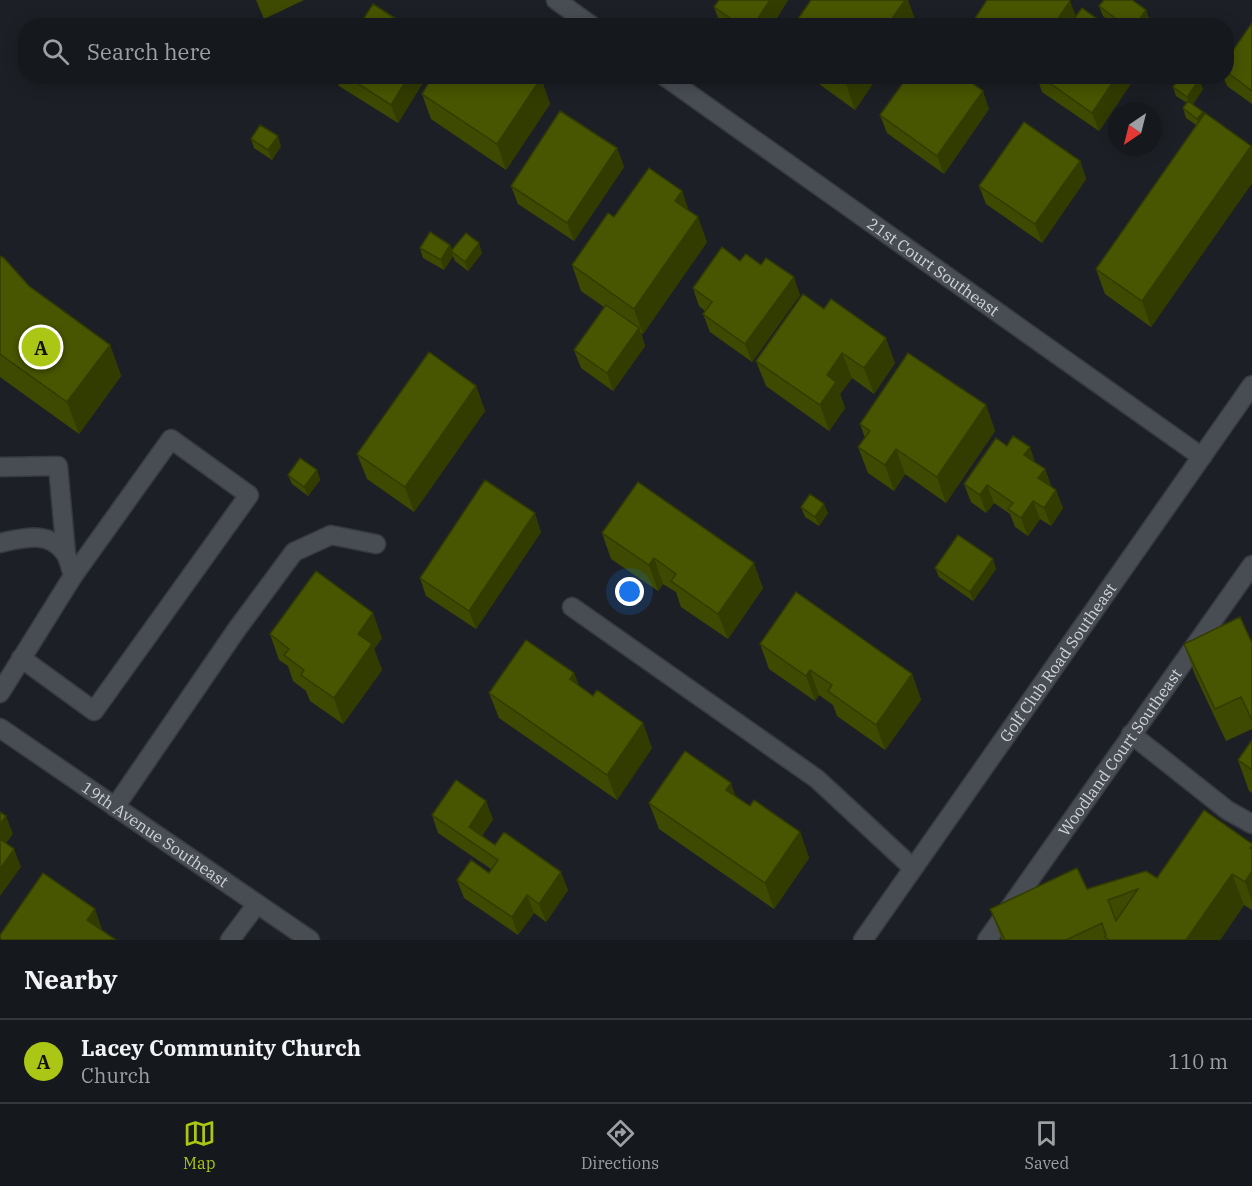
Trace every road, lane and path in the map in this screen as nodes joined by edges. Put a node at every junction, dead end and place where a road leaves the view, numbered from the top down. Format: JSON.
{"nodes":[{"id":1,"x":556,"y":0,"type":"edge"},
{"id":2,"x":581,"y":18,"type":"edge"},
{"id":3,"x":675,"y":84,"type":"edge"},
{"id":4,"x":1252,"y":385,"type":"edge"},
{"id":5,"x":1202,"y":457,"type":"junction"},
{"id":6,"x":0,"y":467,"type":"edge"},
{"id":7,"x":0,"y":543,"type":"edge"},
{"id":8,"x":376,"y":544,"type":"dead end"},
{"id":9,"x":66,"y":555,"type":"junction"},
{"id":10,"x":1252,"y":565,"type":"edge"},
{"id":11,"x":73,"y":576,"type":"junction"},
{"id":12,"x":572,"y":608,"type":"dead end"},
{"id":13,"x":21,"y":658,"type":"junction"},
{"id":14,"x":0,"y":693,"type":"edge"},
{"id":15,"x":0,"y":728,"type":"edge"},
{"id":16,"x":1131,"y":734,"type":"junction"},
{"id":17,"x":115,"y":807,"type":"junction"},
{"id":18,"x":1252,"y":824,"type":"edge"},
{"id":19,"x":913,"y":868,"type":"junction"},
{"id":20,"x":257,"y":904,"type":"junction"},
{"id":21,"x":230,"y":940,"type":"edge"},
{"id":22,"x":310,"y":940,"type":"edge"},
{"id":23,"x":863,"y":940,"type":"edge"},
{"id":24,"x":987,"y":940,"type":"edge"}],
"edges":[{"from":1,"to":2,"type":"street"},
{"from":3,"to":5,"type":"street","name":"21st Court Southeast"},
{"from":4,"to":5,"type":"street","name":"Golf Club Road Southeast"},
{"from":5,"to":19,"type":"street","name":"Golf Club Road Southeast"},
{"from":6,"to":9,"type":"street"},
{"from":7,"to":9,"type":"street"},
{"from":8,"to":17,"type":"street"},
{"from":9,"to":11,"type":"street"},
{"from":10,"to":16,"type":"street","name":"Woodland Court Southeast"},
{"from":11,"to":13,"type":"street"},
{"from":11,"to":13,"type":"street"},
{"from":12,"to":19,"type":"street"},
{"from":13,"to":14,"type":"street"},
{"from":15,"to":17,"type":"street","name":"19th Avenue Southeast"},
{"from":16,"to":18,"type":"street"},
{"from":16,"to":24,"type":"street","name":"Woodland Court Southeast"},
{"from":17,"to":20,"type":"street","name":"19th Avenue Southeast"},
{"from":19,"to":23,"type":"street","name":"Golf Club Road Southeast"},
{"from":20,"to":21,"type":"street"},
{"from":20,"to":22,"type":"street","name":"19th Avenue Southeast"}]}
